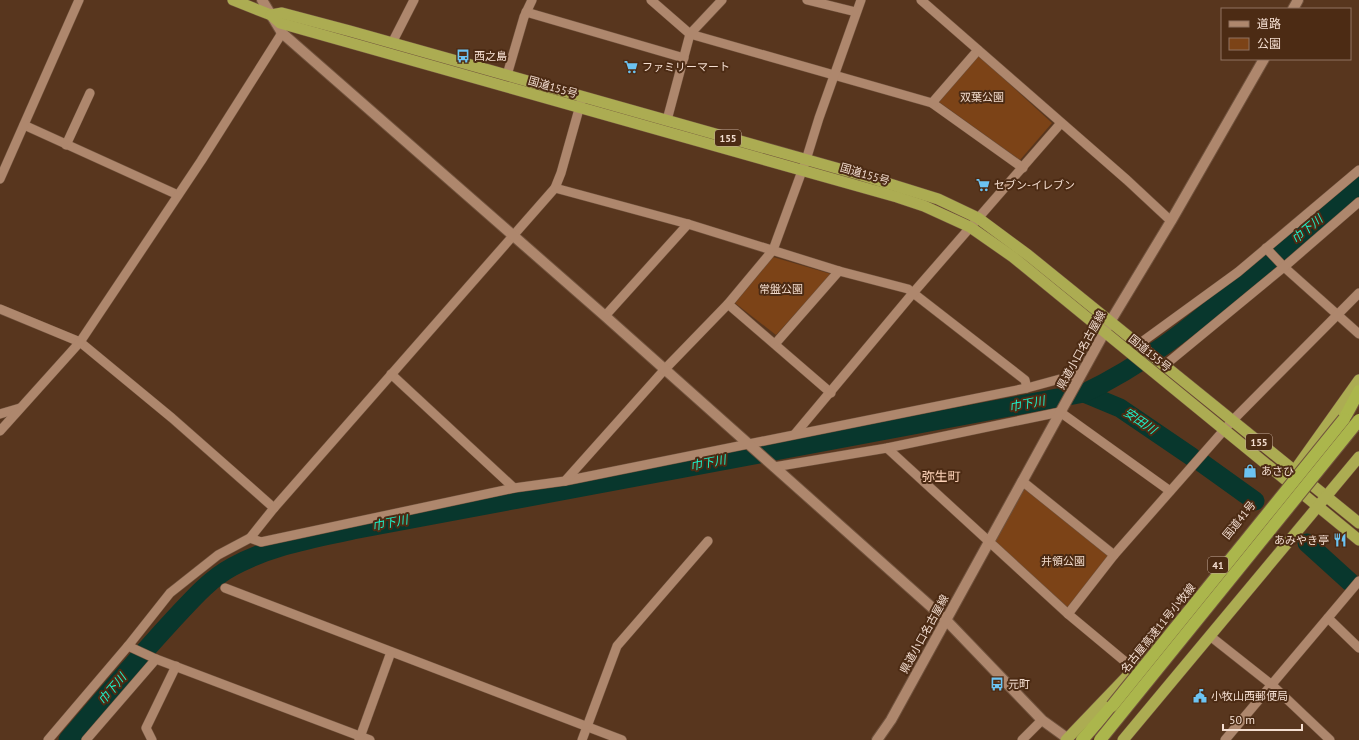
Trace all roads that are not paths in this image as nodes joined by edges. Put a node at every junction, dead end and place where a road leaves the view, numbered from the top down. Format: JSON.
{"nodes":[{"id":1,"x":79,"y":0,"type":"edge"},
{"id":2,"x":233,"y":0,"type":"edge"},
{"id":3,"x":262,"y":0,"type":"edge"},
{"id":4,"x":414,"y":0,"type":"edge"},
{"id":5,"x":532,"y":0,"type":"edge"},
{"id":6,"x":651,"y":0,"type":"edge"},
{"id":7,"x":722,"y":0,"type":"edge"},
{"id":8,"x":808,"y":0,"type":"edge"},
{"id":9,"x":861,"y":0,"type":"edge"},
{"id":10,"x":921,"y":0,"type":"edge"},
{"id":11,"x":526,"y":12,"type":"junction"},
{"id":12,"x":856,"y":12,"type":"junction"},
{"id":13,"x":271,"y":15,"type":"junction"},
{"id":14,"x":282,"y":33,"type":"junction"},
{"id":15,"x":690,"y":34,"type":"junction"},
{"id":16,"x":392,"y":43,"type":"junction"},
{"id":17,"x":978,"y":50,"type":"junction"},
{"id":18,"x":684,"y":58,"type":"junction"},
{"id":19,"x":1263,"y":60,"type":"edge"},
{"id":20,"x":507,"y":75,"type":"junction"},
{"id":21,"x":833,"y":76,"type":"junction"},
{"id":22,"x":90,"y":93,"type":"dead end"},
{"id":23,"x":583,"y":96,"type":"junction"},
{"id":24,"x":85,"y":102,"type":"junction"},
{"id":25,"x":932,"y":103,"type":"junction"},
{"id":26,"x":94,"y":106,"type":"dead end"},
{"id":27,"x":580,"y":108,"type":"junction"},
{"id":28,"x":667,"y":120,"type":"junction"},
{"id":29,"x":1061,"y":123,"type":"junction"},
{"id":30,"x":24,"y":125,"type":"junction"},
{"id":31,"x":66,"y":144,"type":"junction"},
{"id":32,"x":804,"y":165,"type":"junction"},
{"id":33,"x":1023,"y":168,"type":"junction"},
{"id":34,"x":1359,"y":170,"type":"edge"},
{"id":35,"x":0,"y":179,"type":"edge"},
{"id":36,"x":555,"y":188,"type":"junction"},
{"id":37,"x":178,"y":195,"type":"junction"},
{"id":38,"x":1359,"y":202,"type":"edge"},
{"id":39,"x":978,"y":218,"type":"junction"},
{"id":40,"x":1171,"y":221,"type":"junction"},
{"id":41,"x":688,"y":224,"type":"junction"},
{"id":42,"x":970,"y":227,"type":"junction"},
{"id":43,"x":512,"y":235,"type":"junction"},
{"id":44,"x":1266,"y":248,"type":"junction"},
{"id":45,"x":773,"y":250,"type":"junction"},
{"id":46,"x":1283,"y":265,"type":"junction"},
{"id":47,"x":839,"y":271,"type":"junction"},
{"id":48,"x":913,"y":292,"type":"junction"},
{"id":49,"x":1359,"y":293,"type":"edge"},
{"id":50,"x":728,"y":304,"type":"junction"},
{"id":51,"x":0,"y":309,"type":"edge"},
{"id":52,"x":605,"y":316,"type":"junction"},
{"id":53,"x":1338,"y":316,"type":"junction"},
{"id":54,"x":1110,"y":322,"type":"junction"},
{"id":55,"x":1104,"y":333,"type":"junction"},
{"id":56,"x":1359,"y":334,"type":"edge"},
{"id":57,"x":80,"y":342,"type":"junction"},
{"id":58,"x":775,"y":344,"type":"junction"},
{"id":59,"x":1142,"y":346,"type":"junction"},
{"id":60,"x":1162,"y":362,"type":"junction"},
{"id":61,"x":665,"y":369,"type":"junction"},
{"id":62,"x":1082,"y":373,"type":"junction"},
{"id":63,"x":391,"y":374,"type":"junction"},
{"id":64,"x":1359,"y":380,"type":"edge"},
{"id":65,"x":1027,"y":388,"type":"junction"},
{"id":66,"x":1359,"y":391,"type":"edge"},
{"id":67,"x":831,"y":393,"type":"junction"},
{"id":68,"x":1359,"y":401,"type":"edge"},
{"id":69,"x":21,"y":408,"type":"junction"},
{"id":70,"x":1060,"y":412,"type":"junction"},
{"id":71,"x":0,"y":414,"type":"edge"},
{"id":72,"x":1344,"y":419,"type":"junction"},
{"id":73,"x":1359,"y":420,"type":"edge"},
{"id":74,"x":1232,"y":421,"type":"junction"},
{"id":75,"x":1224,"y":430,"type":"junction"},
{"id":76,"x":0,"y":431,"type":"edge"},
{"id":77,"x":795,"y":434,"type":"junction"},
{"id":78,"x":748,"y":443,"type":"junction"},
{"id":79,"x":887,"y":448,"type":"junction"},
{"id":80,"x":1359,"y":457,"type":"edge"},
{"id":81,"x":774,"y":466,"type":"junction"},
{"id":82,"x":1295,"y":471,"type":"junction"},
{"id":83,"x":565,"y":481,"type":"junction"},
{"id":84,"x":1022,"y":481,"type":"junction"},
{"id":85,"x":1287,"y":481,"type":"junction"},
{"id":86,"x":514,"y":488,"type":"junction"},
{"id":87,"x":1170,"y":491,"type":"junction"},
{"id":88,"x":1326,"y":496,"type":"junction"},
{"id":89,"x":1318,"y":506,"type":"junction"},
{"id":90,"x":274,"y":508,"type":"junction"},
{"id":91,"x":1359,"y":523,"type":"edge"},
{"id":92,"x":250,"y":538,"type":"junction"},
{"id":93,"x":1359,"y":540,"type":"edge"},
{"id":94,"x":708,"y":541,"type":"dead end"},
{"id":95,"x":988,"y":542,"type":"junction"},
{"id":96,"x":1114,"y":555,"type":"junction"},
{"id":97,"x":1359,"y":581,"type":"edge"},
{"id":98,"x":225,"y":588,"type":"dead end"},
{"id":99,"x":1068,"y":614,"type":"junction"},
{"id":100,"x":1328,"y":618,"type":"junction"},
{"id":101,"x":946,"y":620,"type":"junction"},
{"id":102,"x":1210,"y":636,"type":"junction"},
{"id":103,"x":130,"y":647,"type":"junction"},
{"id":104,"x":1359,"y":648,"type":"edge"},
{"id":105,"x":391,"y":652,"type":"junction"},
{"id":106,"x":154,"y":658,"type":"junction"},
{"id":107,"x":176,"y":666,"type":"junction"},
{"id":108,"x":1134,"y":669,"type":"junction"},
{"id":109,"x":1272,"y":685,"type":"junction"},
{"id":110,"x":1112,"y":706,"type":"junction"},
{"id":111,"x":1042,"y":720,"type":"junction"},
{"id":112,"x":586,"y":727,"type":"junction"},
{"id":113,"x":360,"y":738,"type":"edge"},
{"id":114,"x":1067,"y":739,"type":"edge"},
{"id":115,"x":48,"y":740,"type":"edge"},
{"id":116,"x":86,"y":740,"type":"edge"},
{"id":117,"x":152,"y":740,"type":"edge"},
{"id":118,"x":370,"y":740,"type":"edge"},
{"id":119,"x":582,"y":740,"type":"edge"},
{"id":120,"x":622,"y":740,"type":"edge"},
{"id":121,"x":877,"y":740,"type":"edge"},
{"id":122,"x":1022,"y":740,"type":"edge"},
{"id":123,"x":1082,"y":740,"type":"edge"},
{"id":124,"x":1087,"y":740,"type":"edge"},
{"id":125,"x":1100,"y":740,"type":"edge"},
{"id":126,"x":1123,"y":740,"type":"edge"},
{"id":127,"x":1225,"y":740,"type":"edge"},
{"id":128,"x":1330,"y":740,"type":"edge"}],
"edges":[{"from":1,"to":30,"type":"street"},
{"from":2,"to":13,"type":"highway","name":"国道155号","number":"155"},
{"from":3,"to":13,"type":"street"},
{"from":4,"to":16,"type":"street"},
{"from":5,"to":11,"type":"street"},
{"from":6,"to":15,"type":"street"},
{"from":7,"to":15,"type":"street"},
{"from":8,"to":12,"type":"street"},
{"from":9,"to":12,"type":"street"},
{"from":10,"to":17,"type":"street"},
{"from":11,"to":18,"type":"street"},
{"from":11,"to":20,"type":"street"},
{"from":12,"to":21,"type":"street"},
{"from":13,"to":14,"type":"street"},
{"from":13,"to":16,"type":"highway","name":"国道155号","number":"155"},
{"from":13,"to":27,"type":"highway","name":"国道155号","number":"155"},
{"from":14,"to":37,"type":"street"},
{"from":14,"to":43,"type":"street"},
{"from":15,"to":18,"type":"street"},
{"from":15,"to":21,"type":"street"},
{"from":16,"to":20,"type":"highway","name":"国道155号","number":"155"},
{"from":17,"to":25,"type":"street"},
{"from":17,"to":29,"type":"street"},
{"from":18,"to":28,"type":"street"},
{"from":19,"to":40,"type":"street","name":"県道小口名古屋線"},
{"from":20,"to":23,"type":"highway","name":"国道155号","number":"155"},
{"from":21,"to":25,"type":"street"},
{"from":21,"to":32,"type":"street"},
{"from":22,"to":24,"type":"street"},
{"from":23,"to":27,"type":"street"},
{"from":23,"to":28,"type":"highway","name":"国道155号","number":"155"},
{"from":24,"to":26,"type":"street"},
{"from":24,"to":31,"type":"street"},
{"from":25,"to":33,"type":"street"},
{"from":27,"to":32,"type":"highway","name":"国道155号","number":"155"},
{"from":27,"to":36,"type":"street"},
{"from":28,"to":32,"type":"highway","name":"国道155号","number":"155"},
{"from":29,"to":33,"type":"street"},
{"from":29,"to":40,"type":"street"},
{"from":30,"to":31,"type":"street"},
{"from":30,"to":35,"type":"street"},
{"from":31,"to":37,"type":"street"},
{"from":32,"to":39,"type":"highway","name":"国道155号","number":"155"},
{"from":32,"to":42,"type":"highway","name":"国道155号","number":"155"},
{"from":32,"to":45,"type":"street"},
{"from":33,"to":39,"type":"street"},
{"from":34,"to":44,"type":"street"},
{"from":36,"to":41,"type":"street"},
{"from":36,"to":43,"type":"street"},
{"from":37,"to":57,"type":"street"},
{"from":38,"to":46,"type":"street"},
{"from":39,"to":42,"type":"street"},
{"from":39,"to":54,"type":"highway","name":"国道155号","number":"155"},
{"from":40,"to":54,"type":"street","name":"県道小口名古屋線"},
{"from":41,"to":45,"type":"street"},
{"from":41,"to":52,"type":"street"},
{"from":42,"to":48,"type":"street"},
{"from":42,"to":55,"type":"highway","name":"国道155号","number":"155"},
{"from":43,"to":52,"type":"street"},
{"from":43,"to":63,"type":"street"},
{"from":44,"to":46,"type":"street"},
{"from":44,"to":59,"type":"street"},
{"from":45,"to":47,"type":"street"},
{"from":45,"to":50,"type":"street"},
{"from":46,"to":53,"type":"street"},
{"from":46,"to":60,"type":"street"},
{"from":47,"to":48,"type":"street"},
{"from":47,"to":58,"type":"street"},
{"from":48,"to":65,"type":"street"},
{"from":48,"to":67,"type":"street"},
{"from":49,"to":53,"type":"street"},
{"from":50,"to":58,"type":"street"},
{"from":50,"to":61,"type":"street"},
{"from":51,"to":57,"type":"street"},
{"from":52,"to":61,"type":"street"},
{"from":53,"to":56,"type":"street"},
{"from":53,"to":74,"type":"street"},
{"from":54,"to":55,"type":"street","name":"県道小口名古屋線"},
{"from":54,"to":59,"type":"highway","name":"国道155号","number":"155"},
{"from":55,"to":62,"type":"street","name":"県道小口名古屋線"},
{"from":55,"to":75,"type":"highway","name":"国道155号","number":"155"},
{"from":57,"to":69,"type":"street"},
{"from":57,"to":90,"type":"street"},
{"from":58,"to":67,"type":"street"},
{"from":59,"to":60,"type":"highway","name":"国道155号","number":"155"},
{"from":60,"to":74,"type":"highway","name":"国道155号","number":"155"},
{"from":61,"to":78,"type":"street"},
{"from":61,"to":83,"type":"street"},
{"from":62,"to":65,"type":"street"},
{"from":62,"to":70,"type":"street","name":"県道小口名古屋線"},
{"from":63,"to":86,"type":"street"},
{"from":63,"to":90,"type":"street"},
{"from":64,"to":82,"type":"highway","name":"国道41号","number":"41"},
{"from":65,"to":77,"type":"street"},
{"from":66,"to":72,"type":"highway"},
{"from":67,"to":77,"type":"street"},
{"from":68,"to":72,"type":"highway"},
{"from":69,"to":71,"type":"street"},
{"from":69,"to":76,"type":"street"},
{"from":70,"to":79,"type":"street"},
{"from":70,"to":84,"type":"street","name":"県道小口名古屋線"},
{"from":70,"to":87,"type":"street"},
{"from":72,"to":110,"type":"highway","name":"名古屋高速11号小牧線","bridge":true},
{"from":73,"to":125,"type":"highway","bridge":true},
{"from":74,"to":75,"type":"street"},
{"from":74,"to":82,"type":"highway","name":"国道155号","number":"155"},
{"from":75,"to":85,"type":"highway","name":"国道155号","number":"155"},
{"from":75,"to":87,"type":"street"},
{"from":77,"to":78,"type":"street"},
{"from":78,"to":81,"type":"street"},
{"from":78,"to":83,"type":"street"},
{"from":79,"to":81,"type":"street"},
{"from":79,"to":95,"type":"street"},
{"from":80,"to":88,"type":"highway"},
{"from":81,"to":101,"type":"street"},
{"from":82,"to":85,"type":"highway","name":"国道41号","number":"41"},
{"from":82,"to":88,"type":"highway","name":"国道155号","number":"155"},
{"from":83,"to":86,"type":"street"},
{"from":84,"to":95,"type":"street","name":"県道小口名古屋線"},
{"from":84,"to":96,"type":"street"},
{"from":85,"to":89,"type":"highway","name":"国道155号","number":"155"},
{"from":85,"to":108,"type":"highway","name":"国道41号","number":"41"},
{"from":86,"to":92,"type":"street"},
{"from":87,"to":96,"type":"street"},
{"from":88,"to":89,"type":"highway"},
{"from":88,"to":91,"type":"highway","name":"国道155号","number":"155"},
{"from":89,"to":93,"type":"highway","name":"国道155号","number":"155"},
{"from":89,"to":102,"type":"highway"},
{"from":90,"to":92,"type":"street"},
{"from":92,"to":103,"type":"street"},
{"from":94,"to":112,"type":"street"},
{"from":95,"to":99,"type":"street"},
{"from":95,"to":101,"type":"street","name":"県道小口名古屋線"},
{"from":96,"to":99,"type":"street"},
{"from":97,"to":100,"type":"street"},
{"from":98,"to":105,"type":"street"},
{"from":99,"to":108,"type":"street"},
{"from":100,"to":104,"type":"street"},
{"from":100,"to":109,"type":"street"},
{"from":101,"to":111,"type":"street"},
{"from":101,"to":121,"type":"street","name":"県道小口名古屋線"},
{"from":102,"to":109,"type":"street"},
{"from":102,"to":126,"type":"highway"},
{"from":103,"to":106,"type":"street"},
{"from":103,"to":115,"type":"street"},
{"from":105,"to":112,"type":"street"},
{"from":105,"to":113,"type":"street"},
{"from":106,"to":107,"type":"street"},
{"from":106,"to":116,"type":"street"},
{"from":107,"to":113,"type":"street"},
{"from":107,"to":117,"type":"street"},
{"from":108,"to":114,"type":"highway","name":"国道41号","number":"41"},
{"from":109,"to":127,"type":"street"},
{"from":109,"to":128,"type":"street"},
{"from":110,"to":123,"type":"highway","name":"名古屋高速11号小牧線"},
{"from":110,"to":124,"type":"highway"},
{"from":111,"to":114,"type":"street"},
{"from":111,"to":122,"type":"street"},
{"from":112,"to":119,"type":"street"},
{"from":112,"to":120,"type":"street"},
{"from":113,"to":118,"type":"street"}]}
